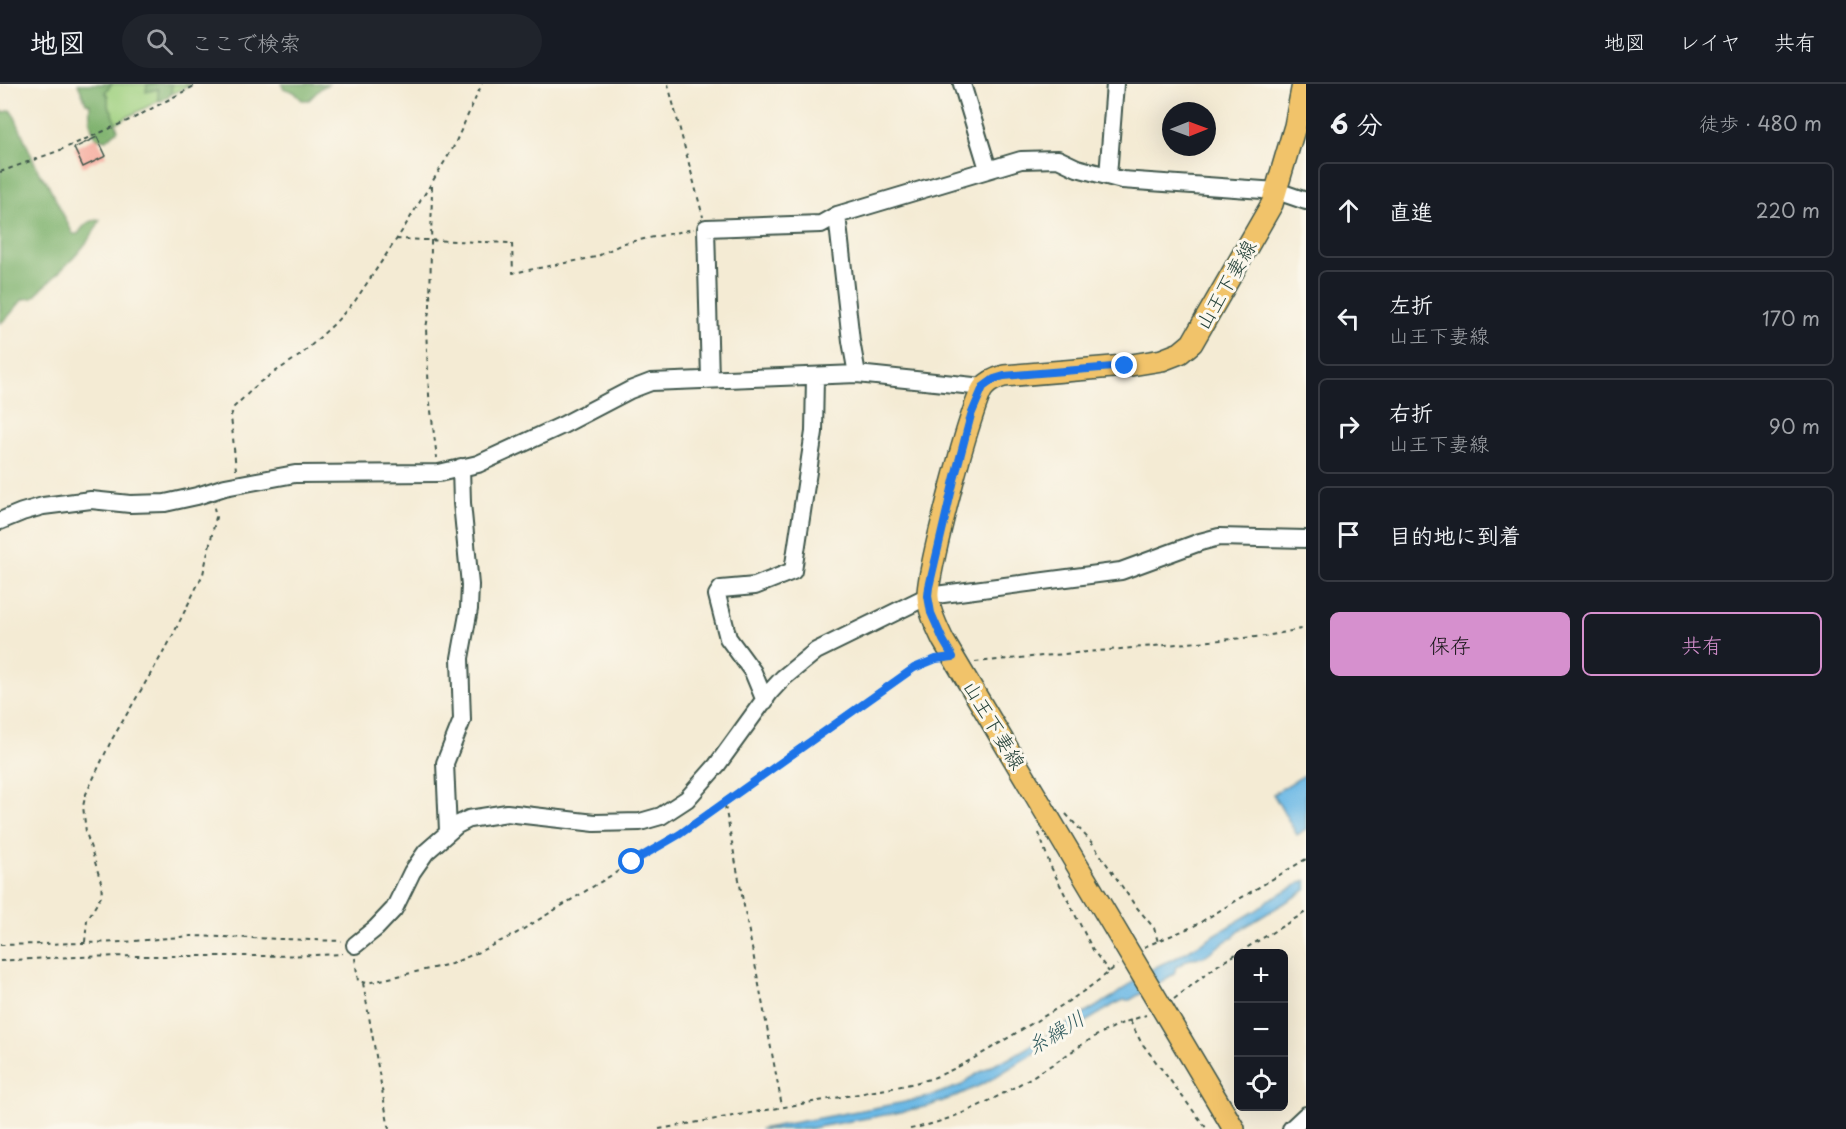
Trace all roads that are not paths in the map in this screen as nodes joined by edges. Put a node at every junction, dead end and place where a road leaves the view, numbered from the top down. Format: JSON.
{"nodes":[{"id":1,"x":962,"y":84,"type":"edge"},
{"id":2,"x":1115,"y":84,"type":"edge"},
{"id":3,"x":1303,"y":84,"type":"edge"},
{"id":4,"x":988,"y":169,"type":"junction"},
{"id":5,"x":1108,"y":176,"type":"junction"},
{"id":6,"x":1277,"y":191,"type":"junction"},
{"id":7,"x":1306,"y":201,"type":"edge"},
{"id":8,"x":837,"y":215,"type":"junction"},
{"id":9,"x":856,"y":374,"type":"junction"},
{"id":10,"x":815,"y":376,"type":"junction"},
{"id":11,"x":710,"y":379,"type":"junction"},
{"id":12,"x":983,"y":387,"type":"junction"},
{"id":13,"x":461,"y":467,"type":"junction"},
{"id":14,"x":0,"y":521,"type":"edge"},
{"id":15,"x":1306,"y":539,"type":"edge"},
{"id":16,"x":928,"y":596,"type":"junction"},
{"id":17,"x":765,"y":701,"type":"junction"},
{"id":18,"x":448,"y":831,"type":"junction"},
{"id":19,"x":355,"y":949,"type":"road end"},
{"id":20,"x":1306,"y":1115,"type":"edge"},
{"id":21,"x":1234,"y":1129,"type":"edge"},
{"id":22,"x":1290,"y":1129,"type":"edge"}],
"edges":[{"from":1,"to":4,"type":"street"},
{"from":2,"to":5,"type":"street"},
{"from":3,"to":6,"type":"main road","name":"山王下妻線"},
{"from":4,"to":5,"type":"street"},
{"from":4,"to":8,"type":"street"},
{"from":5,"to":6,"type":"street"},
{"from":6,"to":7,"type":"street"},
{"from":6,"to":12,"type":"main road","name":"山王下妻線"},
{"from":8,"to":9,"type":"street"},
{"from":8,"to":11,"type":"street"},
{"from":9,"to":10,"type":"street"},
{"from":9,"to":12,"type":"street"},
{"from":10,"to":11,"type":"street"},
{"from":10,"to":17,"type":"street"},
{"from":11,"to":13,"type":"street"},
{"from":12,"to":16,"type":"main road","name":"山王下妻線"},
{"from":13,"to":14,"type":"street"},
{"from":13,"to":18,"type":"street"},
{"from":15,"to":16,"type":"street"},
{"from":16,"to":17,"type":"street"},
{"from":16,"to":21,"type":"main road","name":"山王下妻線"},
{"from":17,"to":18,"type":"street"},
{"from":18,"to":19,"type":"street"},
{"from":20,"to":22,"type":"street"}]}
